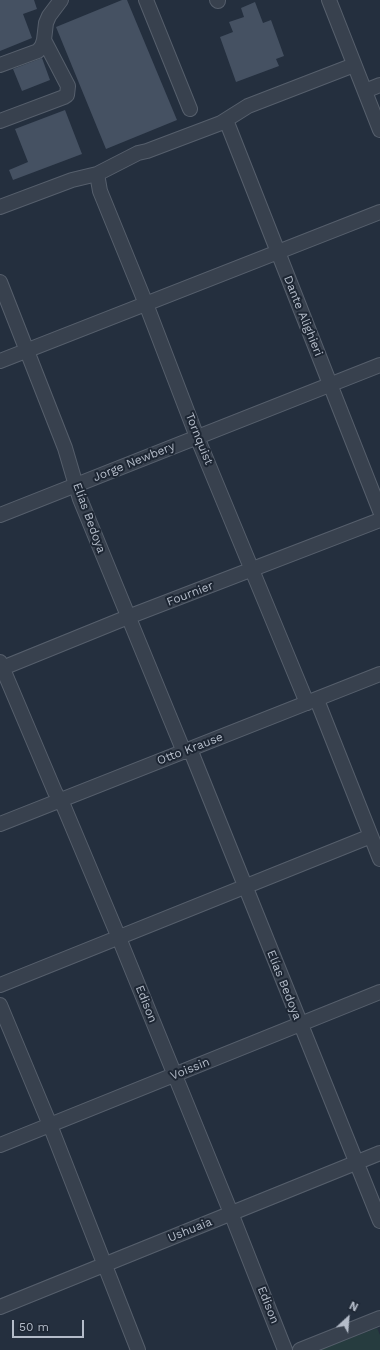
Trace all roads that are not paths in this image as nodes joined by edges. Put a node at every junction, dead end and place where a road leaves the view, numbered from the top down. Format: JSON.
{"nodes":[{"id":1,"x":61,"y":0,"type":"edge"},
{"id":2,"x":146,"y":0,"type":"edge"},
{"id":3,"x":329,"y":0,"type":"edge"},
{"id":4,"x":44,"y":40,"type":"junction"},
{"id":5,"x":0,"y":65,"type":"edge"},
{"id":6,"x":354,"y":65,"type":"junction"},
{"id":7,"x":380,"y":85,"type":"edge"},
{"id":8,"x":365,"y":92,"type":"junction"},
{"id":9,"x":190,"y":109,"type":"dead end"},
{"id":10,"x":226,"y":120,"type":"junction"},
{"id":11,"x":0,"y":121,"type":"edge"},
{"id":12,"x":380,"y":130,"type":"edge"},
{"id":13,"x":97,"y":174,"type":"junction"},
{"id":14,"x":0,"y":208,"type":"edge"},
{"id":15,"x":380,"y":212,"type":"edge"},
{"id":16,"x":278,"y":252,"type":"junction"},
{"id":17,"x":0,"y":282,"type":"edge"},
{"id":18,"x":146,"y":304,"type":"junction"},
{"id":19,"x":27,"y":350,"type":"junction"},
{"id":20,"x":0,"y":361,"type":"edge"},
{"id":21,"x":380,"y":365,"type":"edge"},
{"id":22,"x":330,"y":385,"type":"junction"},
{"id":23,"x":197,"y":437,"type":"junction"},
{"id":24,"x":77,"y":485,"type":"junction"},
{"id":25,"x":380,"y":511,"type":"edge"},
{"id":26,"x":0,"y":515,"type":"edge"},
{"id":27,"x":380,"y":520,"type":"edge"},
{"id":28,"x":252,"y":570,"type":"junction"},
{"id":29,"x":128,"y":617,"type":"junction"},
{"id":30,"x":1,"y":666,"type":"edge"},
{"id":31,"x":380,"y":674,"type":"edge"},
{"id":32,"x":312,"y":701,"type":"junction"},
{"id":33,"x":187,"y":750,"type":"junction"},
{"id":34,"x":60,"y":800,"type":"junction"},
{"id":35,"x":0,"y":824,"type":"edge"},
{"id":36,"x":376,"y":847,"type":"edge"},
{"id":37,"x":245,"y":888,"type":"junction"},
{"id":38,"x":119,"y":938,"type":"junction"},
{"id":39,"x":0,"y":985,"type":"edge"},
{"id":40,"x":380,"y":992,"type":"edge"},
{"id":41,"x":0,"y":1005,"type":"edge"},
{"id":42,"x":300,"y":1025,"type":"junction"},
{"id":43,"x":175,"y":1074,"type":"junction"},
{"id":44,"x":50,"y":1126,"type":"junction"},
{"id":45,"x":0,"y":1145,"type":"edge"},
{"id":46,"x":380,"y":1153,"type":"edge"},
{"id":47,"x":357,"y":1163,"type":"junction"},
{"id":48,"x":231,"y":1213,"type":"junction"},
{"id":49,"x":380,"y":1221,"type":"edge"},
{"id":50,"x":104,"y":1265,"type":"junction"},
{"id":51,"x":0,"y":1307,"type":"edge"},
{"id":52,"x":380,"y":1318,"type":"edge"},
{"id":53,"x":138,"y":1350,"type":"edge"},
{"id":54,"x":285,"y":1350,"type":"edge"},
{"id":55,"x":300,"y":1350,"type":"edge"}],
"edges":[{"from":1,"to":4,"type":"street"},
{"from":2,"to":9,"type":"street"},
{"from":3,"to":6,"type":"street"},
{"from":4,"to":5,"type":"street"},
{"from":4,"to":11,"type":"street"},
{"from":6,"to":8,"type":"street"},
{"from":6,"to":10,"type":"street"},
{"from":7,"to":8,"type":"street"},
{"from":8,"to":12,"type":"street"},
{"from":10,"to":13,"type":"street"},
{"from":10,"to":16,"type":"street","name":"Dante Alighieri"},
{"from":13,"to":14,"type":"street"},
{"from":13,"to":18,"type":"street","name":"Tornquist"},
{"from":15,"to":16,"type":"street"},
{"from":16,"to":18,"type":"street"},
{"from":16,"to":22,"type":"street","name":"Dante Alighieri"},
{"from":17,"to":19,"type":"street","name":"Elías Bedoya"},
{"from":18,"to":19,"type":"street"},
{"from":18,"to":23,"type":"street","name":"Tornquist"},
{"from":19,"to":20,"type":"street"},
{"from":19,"to":24,"type":"street","name":"Elías Bedoya"},
{"from":21,"to":22,"type":"street","name":"Jorge Newbery"},
{"from":22,"to":23,"type":"street","name":"Jorge Newbery"},
{"from":22,"to":25,"type":"street","name":"Dante Alighieri"},
{"from":23,"to":24,"type":"street","name":"Jorge Newbery"},
{"from":23,"to":28,"type":"street","name":"Tornquist"},
{"from":24,"to":26,"type":"street","name":"Jorge Newbery"},
{"from":24,"to":29,"type":"street","name":"Elías Bedoya"},
{"from":27,"to":28,"type":"street","name":"Fournier"},
{"from":28,"to":29,"type":"street","name":"Fournier"},
{"from":28,"to":32,"type":"street","name":"Tornquist"},
{"from":29,"to":30,"type":"street","name":"Fournier"},
{"from":29,"to":33,"type":"street","name":"Elías Bedoya"},
{"from":30,"to":34,"type":"street","name":"Edison"},
{"from":31,"to":32,"type":"street","name":"Otto Krause"},
{"from":32,"to":33,"type":"street","name":"Otto Krause"},
{"from":32,"to":36,"type":"street","name":"Tornquist"},
{"from":33,"to":34,"type":"street","name":"Otto Krause"},
{"from":33,"to":37,"type":"street","name":"Elías Bedoya"},
{"from":34,"to":35,"type":"street","name":"Otto Krause"},
{"from":34,"to":38,"type":"street","name":"Edison"},
{"from":36,"to":37,"type":"street"},
{"from":37,"to":38,"type":"street"},
{"from":37,"to":42,"type":"street","name":"Elías Bedoya"},
{"from":38,"to":39,"type":"street"},
{"from":38,"to":43,"type":"street","name":"Edison"},
{"from":40,"to":42,"type":"street","name":"Voissin"},
{"from":41,"to":44,"type":"street"},
{"from":42,"to":43,"type":"street","name":"Voissin"},
{"from":42,"to":47,"type":"street","name":"Elías Bedoya"},
{"from":43,"to":44,"type":"street","name":"Voissin"},
{"from":43,"to":48,"type":"street","name":"Edison"},
{"from":44,"to":45,"type":"street","name":"Voissin"},
{"from":44,"to":50,"type":"street"},
{"from":46,"to":47,"type":"street","name":"Ushuaia"},
{"from":47,"to":48,"type":"street","name":"Ushuaia"},
{"from":47,"to":49,"type":"street","name":"Elías Bedoya"},
{"from":48,"to":50,"type":"street","name":"Ushuaia"},
{"from":48,"to":54,"type":"street","name":"Edison"},
{"from":50,"to":51,"type":"street","name":"Ushuaia"},
{"from":50,"to":53,"type":"street"},
{"from":52,"to":55,"type":"street"}]}
